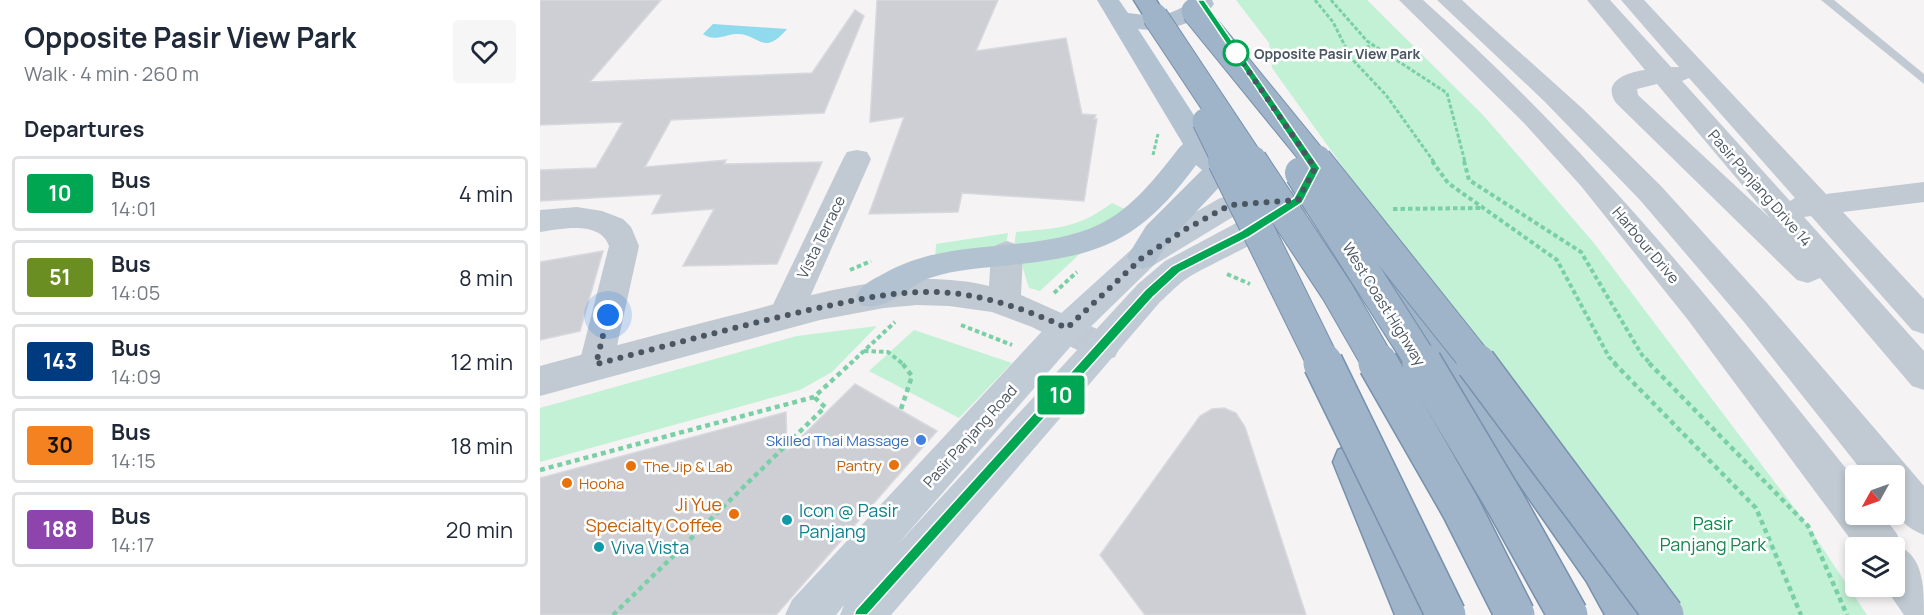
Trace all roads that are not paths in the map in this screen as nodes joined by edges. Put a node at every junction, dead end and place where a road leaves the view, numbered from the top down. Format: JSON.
{"nodes":[{"id":1,"x":1410,"y":0,"type":"edge"},
{"id":2,"x":1448,"y":0,"type":"edge"},
{"id":3,"x":1598,"y":0,"type":"edge"},
{"id":4,"x":1632,"y":0,"type":"edge"},
{"id":5,"x":1827,"y":0,"type":"edge"},
{"id":6,"x":1196,"y":4,"type":"edge"},
{"id":7,"x":1113,"y":8,"type":"edge"},
{"id":8,"x":1150,"y":8,"type":"edge"},
{"id":9,"x":1696,"y":72,"type":"junction"},
{"id":10,"x":1663,"y":76,"type":"junction"},
{"id":11,"x":1924,"y":80,"type":"edge"},
{"id":12,"x":1198,"y":143,"type":"junction"},
{"id":13,"x":857,"y":159,"type":"dead end"},
{"id":14,"x":1315,"y":168,"type":"junction"},
{"id":15,"x":1214,"y":175,"type":"junction"},
{"id":16,"x":1924,"y":192,"type":"edge"},
{"id":17,"x":1298,"y":200,"type":"junction"},
{"id":18,"x":1819,"y":206,"type":"junction"},
{"id":19,"x":1344,"y":210,"type":"junction"},
{"id":20,"x":1779,"y":210,"type":"junction"},
{"id":21,"x":1238,"y":219,"type":"junction"},
{"id":22,"x":540,"y":221,"type":"edge"},
{"id":23,"x":1007,"y":253,"type":"junction"},
{"id":24,"x":1143,"y":257,"type":"junction"},
{"id":25,"x":872,"y":296,"type":"junction"},
{"id":26,"x":1004,"y":304,"type":"junction"},
{"id":27,"x":785,"y":315,"type":"junction"},
{"id":28,"x":1924,"y":321,"type":"edge"},
{"id":29,"x":1881,"y":326,"type":"junction"},
{"id":30,"x":1067,"y":328,"type":"junction"},
{"id":31,"x":1103,"y":347,"type":"junction"},
{"id":32,"x":596,"y":364,"type":"junction"},
{"id":33,"x":1924,"y":375,"type":"edge"},
{"id":34,"x":540,"y":381,"type":"edge"},
{"id":35,"x":1881,"y":465,"type":"edge"},
{"id":36,"x":1905,"y":494,"type":"edge"},
{"id":37,"x":1845,"y":500,"type":"edge"},
{"id":38,"x":1924,"y":516,"type":"edge"},
{"id":39,"x":1864,"y":525,"type":"edge"},
{"id":40,"x":1874,"y":537,"type":"edge"},
{"id":41,"x":1905,"y":580,"type":"edge"},
{"id":42,"x":1924,"y":606,"type":"edge"},
{"id":43,"x":807,"y":615,"type":"edge"},
{"id":44,"x":862,"y":615,"type":"edge"},
{"id":45,"x":1417,"y":615,"type":"edge"},
{"id":46,"x":1446,"y":615,"type":"edge"},
{"id":47,"x":1515,"y":615,"type":"edge"},
{"id":48,"x":1568,"y":615,"type":"edge"},
{"id":49,"x":1629,"y":615,"type":"edge"},
{"id":50,"x":1664,"y":615,"type":"edge"}],
"edges":[{"from":1,"to":37,"type":"street","name":"Harbour Drive"},
{"from":2,"to":35,"type":"street"},
{"from":3,"to":10,"type":"street","name":"Pasir Panjang Drive 14"},
{"from":4,"to":9,"type":"street","name":"Pasir Panjang Drive 14"},
{"from":5,"to":11,"type":"lane"},
{"from":6,"to":7,"type":"main road"},
{"from":6,"to":14,"type":"main road"},
{"from":6,"to":48,"type":"highway","name":"West Coast Highway","bridge":true},
{"from":6,"to":50,"type":"highway","bridge":true},
{"from":7,"to":12,"type":"main road"},
{"from":8,"to":46,"type":"highway","bridge":true},
{"from":8,"to":47,"type":"highway","bridge":true},
{"from":9,"to":10,"type":"street"},
{"from":9,"to":18,"type":"street","name":"Pasir Panjang Drive 14"},
{"from":10,"to":20,"type":"street","name":"Pasir Panjang Drive 14"},
{"from":10,"to":29,"type":"street"},
{"from":12,"to":15,"type":"main road"},
{"from":12,"to":23,"type":"main road"},
{"from":13,"to":27,"type":"street","name":"Vista Terrace"},
{"from":14,"to":17,"type":"main road","name":"Pasir Panjang Road"},
{"from":14,"to":19,"type":"main road"},
{"from":15,"to":21,"type":"main road"},
{"from":15,"to":24,"type":"main road"},
{"from":16,"to":18,"type":"street"},
{"from":17,"to":19,"type":"main road"},
{"from":17,"to":21,"type":"main road","name":"Pasir Panjang Road"},
{"from":18,"to":20,"type":"street"},
{"from":18,"to":28,"type":"street","name":"Pasir Panjang Drive 14"},
{"from":19,"to":49,"type":"highway"},
{"from":20,"to":29,"type":"street","name":"Pasir Panjang Drive 14"},
{"from":21,"to":24,"type":"main road","name":"Pasir Panjang Road"},
{"from":21,"to":31,"type":"main road","name":"Pasir Panjang Road"},
{"from":21,"to":45,"type":"highway"},
{"from":22,"to":32,"type":"street"},
{"from":23,"to":25,"type":"main road"},
{"from":23,"to":26,"type":"street"},
{"from":24,"to":30,"type":"main road","name":"Pasir Panjang Road"},
{"from":25,"to":26,"type":"street"},
{"from":25,"to":27,"type":"street"},
{"from":26,"to":30,"type":"street"},
{"from":27,"to":32,"type":"street"},
{"from":29,"to":33,"type":"street","name":"Pasir Panjang Drive 14"},
{"from":30,"to":31,"type":"street"},
{"from":30,"to":43,"type":"main road","name":"Pasir Panjang Road"},
{"from":31,"to":44,"type":"main road","name":"Pasir Panjang Road"},
{"from":32,"to":34,"type":"street"},
{"from":36,"to":38,"type":"street"},
{"from":39,"to":40,"type":"street","name":"Harbour Drive"},
{"from":41,"to":42,"type":"street"}]}
